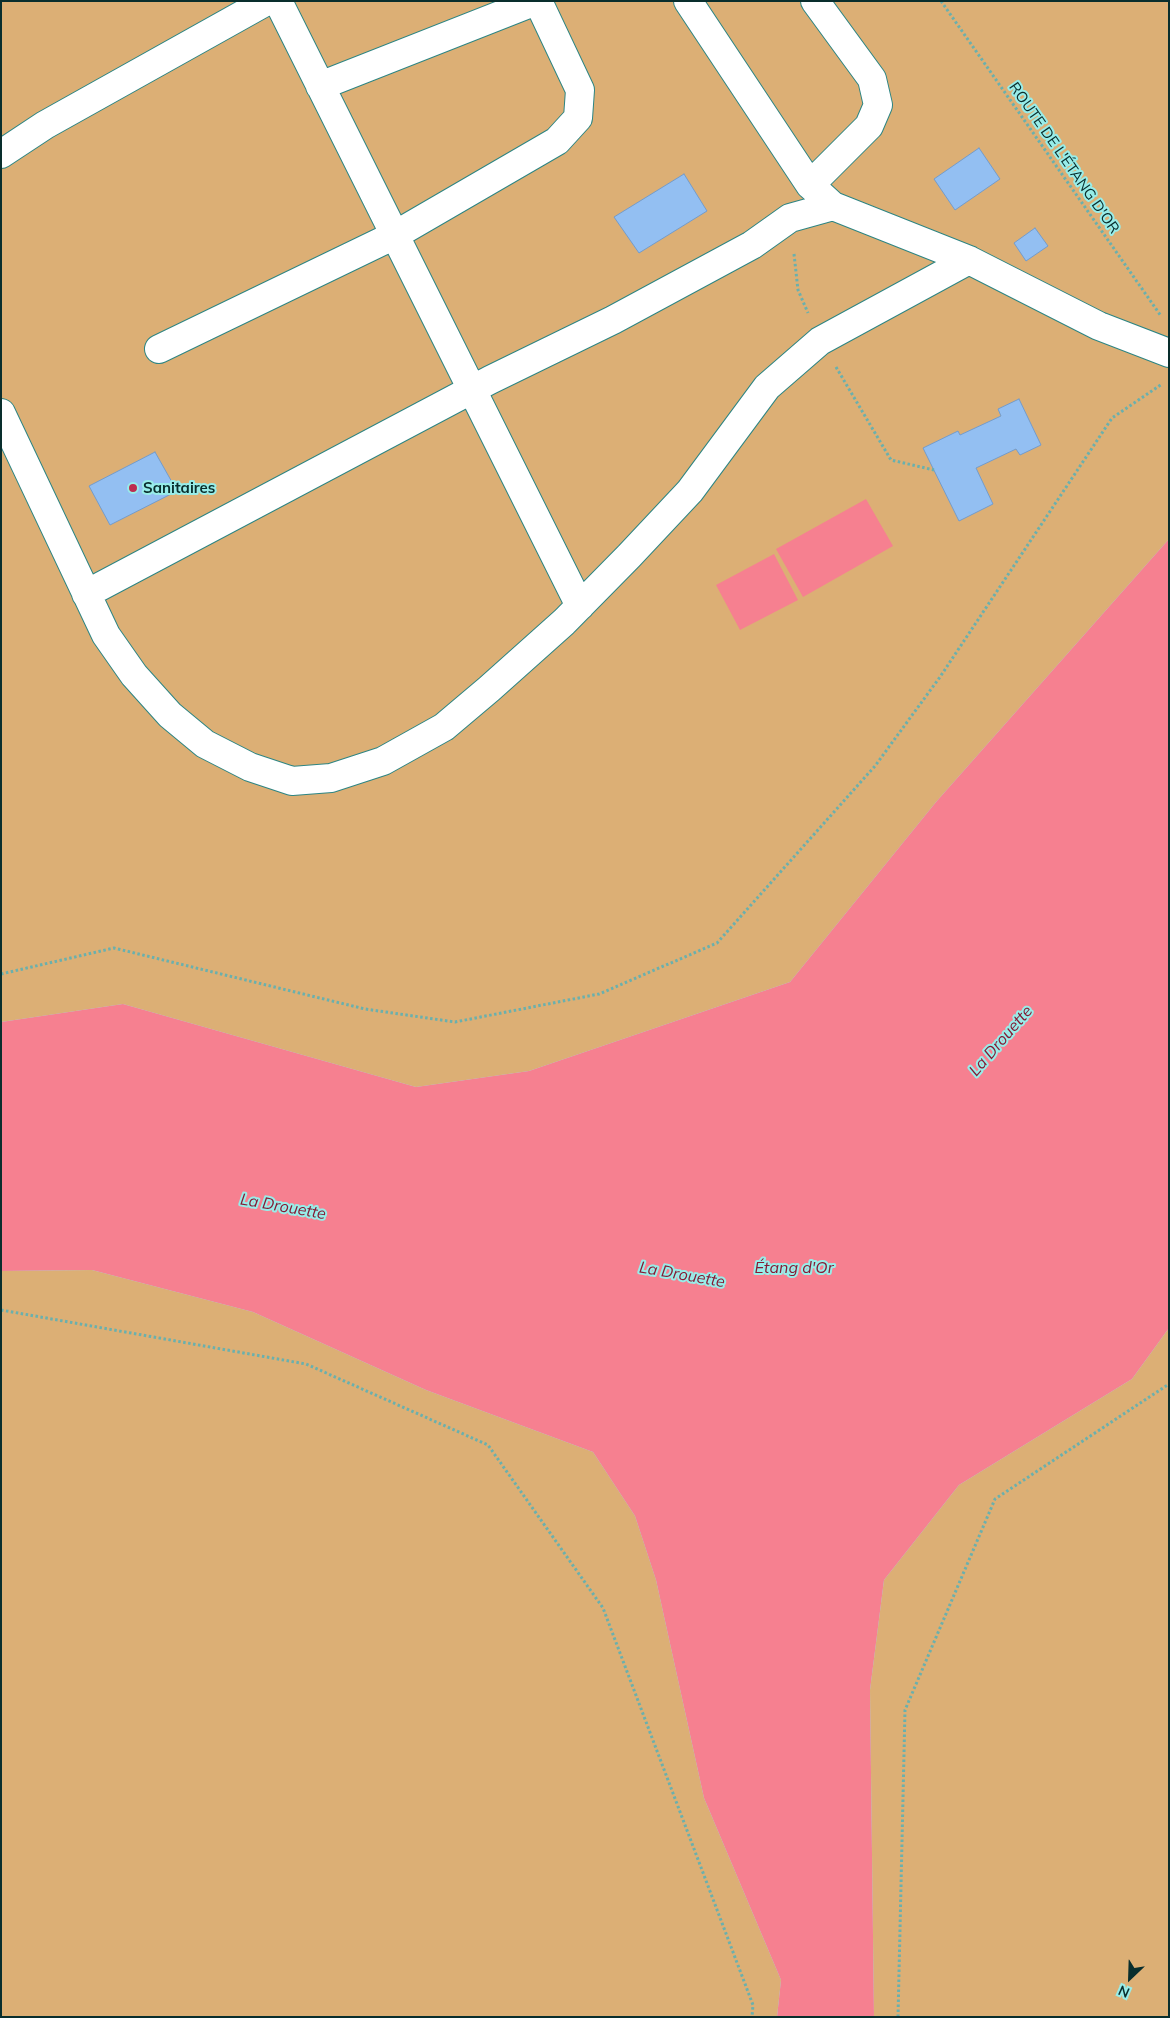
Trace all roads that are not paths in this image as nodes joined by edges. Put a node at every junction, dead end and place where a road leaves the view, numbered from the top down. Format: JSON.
{"nodes":[{"id":1,"x":267,"y":1,"type":"edge"},
{"id":2,"x":278,"y":1,"type":"edge"},
{"id":3,"x":537,"y":1,"type":"edge"},
{"id":4,"x":688,"y":1,"type":"edge"},
{"id":5,"x":815,"y":1,"type":"edge"},
{"id":6,"x":320,"y":86,"type":"junction"},
{"id":7,"x":1,"y":154,"type":"edge"},
{"id":8,"x":810,"y":185,"type":"junction"},
{"id":9,"x":833,"y":206,"type":"junction"},
{"id":10,"x":395,"y":235,"type":"junction"},
{"id":11,"x":969,"y":260,"type":"junction"},
{"id":12,"x":159,"y":349,"type":"dead end"},
{"id":13,"x":1169,"y":353,"type":"edge"},
{"id":14,"x":472,"y":389,"type":"junction"},
{"id":15,"x":1,"y":413,"type":"edge"},
{"id":16,"x":86,"y":594,"type":"junction"},
{"id":17,"x":580,"y":606,"type":"junction"}],
"edges":[{"from":1,"to":7,"type":"lane"},
{"from":2,"to":6,"type":"lane"},
{"from":3,"to":6,"type":"lane"},
{"from":3,"to":10,"type":"lane"},
{"from":4,"to":8,"type":"lane"},
{"from":5,"to":8,"type":"lane"},
{"from":6,"to":10,"type":"lane"},
{"from":8,"to":9,"type":"lane"},
{"from":9,"to":11,"type":"lane"},
{"from":9,"to":14,"type":"lane"},
{"from":10,"to":12,"type":"lane"},
{"from":10,"to":14,"type":"lane"},
{"from":11,"to":13,"type":"lane"},
{"from":11,"to":17,"type":"lane"},
{"from":14,"to":16,"type":"lane"},
{"from":14,"to":17,"type":"lane"},
{"from":15,"to":16,"type":"lane"},
{"from":16,"to":17,"type":"lane"}]}
